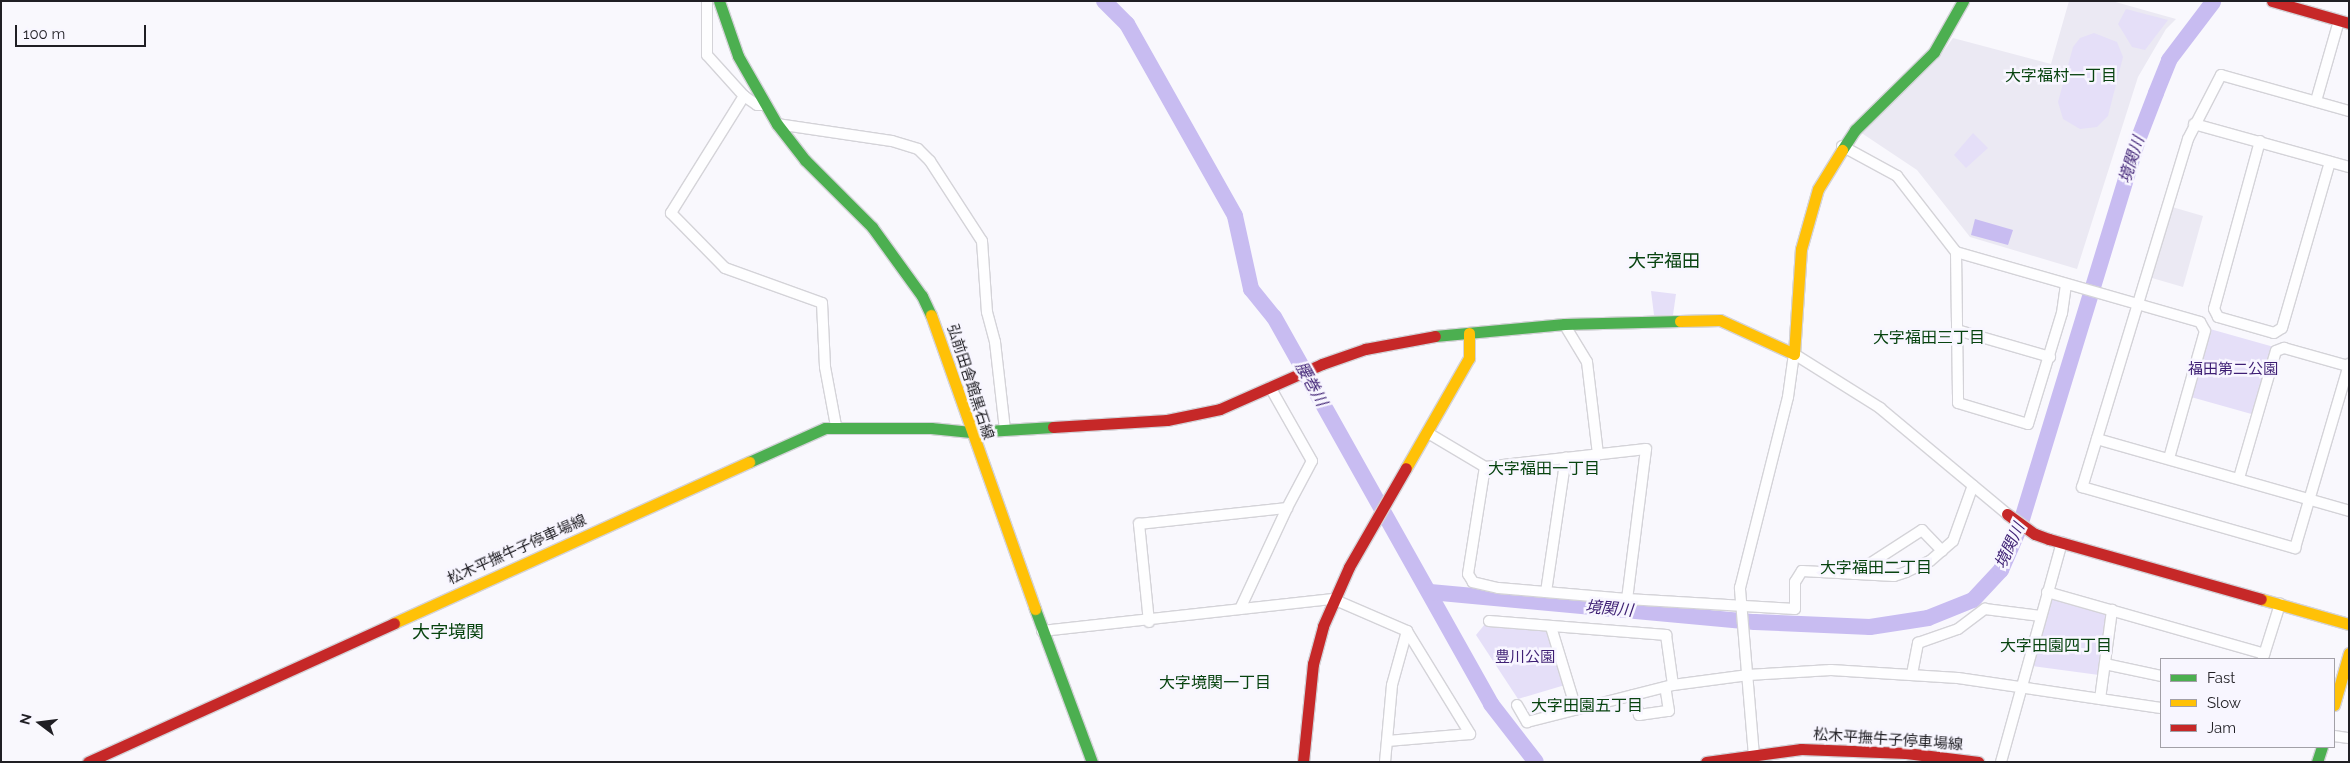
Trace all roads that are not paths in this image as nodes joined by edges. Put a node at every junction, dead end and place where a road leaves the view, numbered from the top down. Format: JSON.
{"nodes":[{"id":1,"x":707,"y":1,"type":"edge"},
{"id":2,"x":719,"y":1,"type":"edge"},
{"id":3,"x":1963,"y":1,"type":"edge"},
{"id":4,"x":2272,"y":1,"type":"edge"},
{"id":5,"x":2344,"y":22,"type":"edge"},
{"id":6,"x":744,"y":96,"type":"junction"},
{"id":7,"x":2316,"y":101,"type":"junction"},
{"id":8,"x":765,"y":105,"type":"junction"},
{"id":9,"x":2349,"y":111,"type":"edge"},
{"id":10,"x":777,"y":124,"type":"junction"},
{"id":11,"x":2194,"y":124,"type":"junction"},
{"id":12,"x":2260,"y":141,"type":"junction"},
{"id":13,"x":1842,"y":146,"type":"junction"},
{"id":14,"x":2330,"y":162,"type":"junction"},
{"id":15,"x":2349,"y":167,"type":"edge"},
{"id":16,"x":1956,"y":252,"type":"junction"},
{"id":17,"x":2066,"y":284,"type":"junction"},
{"id":18,"x":2139,"y":304,"type":"junction"},
{"id":19,"x":1564,"y":324,"type":"junction"},
{"id":20,"x":1958,"y":330,"type":"junction"},
{"id":21,"x":1469,"y":333,"type":"junction"},
{"id":22,"x":1794,"y":354,"type":"junction"},
{"id":23,"x":2050,"y":357,"type":"junction"},
{"id":24,"x":2348,"y":365,"type":"edge"},
{"id":25,"x":1270,"y":387,"type":"junction"},
{"id":26,"x":836,"y":426,"type":"junction"},
{"id":27,"x":1005,"y":430,"type":"junction"},
{"id":28,"x":971,"y":432,"type":"junction"},
{"id":29,"x":1428,"y":432,"type":"junction"},
{"id":30,"x":2097,"y":439,"type":"junction"},
{"id":31,"x":1598,"y":454,"type":"junction"},
{"id":32,"x":1566,"y":457,"type":"junction"},
{"id":33,"x":2169,"y":458,"type":"junction"},
{"id":34,"x":1485,"y":466,"type":"junction"},
{"id":35,"x":2240,"y":478,"type":"junction"},
{"id":36,"x":1973,"y":485,"type":"junction"},
{"id":37,"x":2309,"y":499,"type":"junction"},
{"id":38,"x":1287,"y":508,"type":"junction"},
{"id":39,"x":2349,"y":511,"type":"edge"},
{"id":40,"x":2007,"y":514,"type":"joint"},
{"id":41,"x":2062,"y":542,"type":"junction"},
{"id":42,"x":1942,"y":551,"type":"junction"},
{"id":43,"x":1854,"y":574,"type":"junction"},
{"id":44,"x":1546,"y":592,"type":"junction"},
{"id":45,"x":2047,"y":592,"type":"junction"},
{"id":46,"x":1627,"y":599,"type":"junction"},
{"id":47,"x":1333,"y":600,"type":"junction"},
{"id":48,"x":2280,"y":604,"type":"junction"},
{"id":49,"x":1741,"y":607,"type":"junction"},
{"id":50,"x":1240,"y":609,"type":"junction"},
{"id":51,"x":2112,"y":610,"type":"junction"},
{"id":52,"x":2041,"y":616,"type":"junction"},
{"id":53,"x":1490,"y":621,"type":"dead end"},
{"id":54,"x":1150,"y":622,"type":"junction"},
{"id":55,"x":2349,"y":624,"type":"edge"},
{"id":56,"x":1551,"y":627,"type":"junction"},
{"id":57,"x":1042,"y":630,"type":"junction"},
{"id":58,"x":1407,"y":631,"type":"junction"},
{"id":59,"x":2349,"y":653,"type":"edge"},
{"id":60,"x":2263,"y":656,"type":"edge"},
{"id":61,"x":2105,"y":664,"type":"junction"},
{"id":62,"x":1912,"y":674,"type":"junction"},
{"id":63,"x":1748,"y":675,"type":"junction"},
{"id":64,"x":2160,"y":676,"type":"edge"},
{"id":65,"x":1669,"y":686,"type":"junction"},
{"id":66,"x":2021,"y":689,"type":"junction"},
{"id":67,"x":1633,"y":695,"type":"junction"},
{"id":68,"x":2100,"y":699,"type":"junction"},
{"id":69,"x":2335,"y":702,"type":"edge"},
{"id":70,"x":1517,"y":705,"type":"dead end"},
{"id":71,"x":2160,"y":708,"type":"edge"},
{"id":72,"x":1576,"y":709,"type":"junction"},
{"id":73,"x":2335,"y":736,"type":"edge"},
{"id":74,"x":2349,"y":738,"type":"edge"},
{"id":75,"x":1387,"y":741,"type":"junction"},
{"id":76,"x":2322,"y":748,"type":"edge"},
{"id":77,"x":1754,"y":756,"type":"junction"},
{"id":78,"x":106,"y":758,"type":"edge"},
{"id":79,"x":88,"y":762,"type":"edge"},
{"id":80,"x":1092,"y":762,"type":"edge"},
{"id":81,"x":1303,"y":762,"type":"edge"},
{"id":82,"x":1385,"y":762,"type":"edge"},
{"id":83,"x":1706,"y":762,"type":"edge"},
{"id":84,"x":1978,"y":762,"type":"edge"},
{"id":85,"x":2001,"y":762,"type":"edge"},
{"id":86,"x":2317,"y":762,"type":"edge"}],
"edges":[{"from":1,"to":6,"type":"street"},
{"from":2,"to":8,"type":"street","name":"弘前田舎館黒石線"},
{"from":3,"to":13,"type":"street"},
{"from":4,"to":5,"type":"street"},
{"from":5,"to":7,"type":"street"},
{"from":6,"to":8,"type":"street"},
{"from":6,"to":26,"type":"street"},
{"from":7,"to":9,"type":"street"},
{"from":7,"to":11,"type":"street"},
{"from":8,"to":10,"type":"street","name":"弘前田舎館黒石線"},
{"from":10,"to":27,"type":"street"},
{"from":10,"to":28,"type":"street","name":"弘前田舎館黒石線"},
{"from":11,"to":12,"type":"street"},
{"from":11,"to":18,"type":"street"},
{"from":12,"to":14,"type":"street"},
{"from":12,"to":14,"type":"street"},
{"from":13,"to":16,"type":"street"},
{"from":13,"to":22,"type":"street"},
{"from":14,"to":15,"type":"street"},
{"from":16,"to":17,"type":"street"},
{"from":16,"to":20,"type":"street"},
{"from":17,"to":18,"type":"street"},
{"from":17,"to":23,"type":"street"},
{"from":18,"to":30,"type":"street"},
{"from":18,"to":33,"type":"street"},
{"from":19,"to":21,"type":"street","name":"松木平撫牛子停車場線"},
{"from":19,"to":22,"type":"street","name":"松木平撫牛子停車場線"},
{"from":19,"to":31,"type":"street"},
{"from":20,"to":23,"type":"street"},
{"from":20,"to":23,"type":"street"},
{"from":21,"to":25,"type":"street","name":"松木平撫牛子停車場線"},
{"from":21,"to":29,"type":"street"},
{"from":22,"to":36,"type":"street"},
{"from":22,"to":49,"type":"street"},
{"from":24,"to":35,"type":"street"},
{"from":24,"to":37,"type":"street"},
{"from":25,"to":27,"type":"street","name":"松木平撫牛子停車場線"},
{"from":25,"to":38,"type":"street"},
{"from":26,"to":28,"type":"street","name":"松木平撫牛子停車場線"},
{"from":26,"to":78,"type":"street","name":"松木平撫牛子停車場線"},
{"from":27,"to":28,"type":"street","name":"松木平撫牛子停車場線"},
{"from":28,"to":57,"type":"street","name":"弘前田舎館黒石線"},
{"from":29,"to":34,"type":"street"},
{"from":29,"to":47,"type":"street"},
{"from":30,"to":33,"type":"street"},
{"from":30,"to":37,"type":"street"},
{"from":31,"to":32,"type":"street"},
{"from":31,"to":46,"type":"street"},
{"from":32,"to":34,"type":"street"},
{"from":32,"to":44,"type":"street"},
{"from":33,"to":35,"type":"street"},
{"from":34,"to":44,"type":"street"},
{"from":35,"to":37,"type":"street"},
{"from":36,"to":40,"type":"street"},
{"from":36,"to":42,"type":"street"},
{"from":37,"to":39,"type":"street"},
{"from":38,"to":50,"type":"street"},
{"from":38,"to":54,"type":"street"},
{"from":40,"to":41,"type":"street"},
{"from":41,"to":45,"type":"street"},
{"from":41,"to":48,"type":"street"},
{"from":42,"to":43,"type":"street"},
{"from":42,"to":43,"type":"street"},
{"from":43,"to":49,"type":"street"},
{"from":44,"to":46,"type":"street"},
{"from":45,"to":51,"type":"street"},
{"from":45,"to":52,"type":"street"},
{"from":46,"to":49,"type":"street"},
{"from":47,"to":50,"type":"street"},
{"from":47,"to":58,"type":"street"},
{"from":47,"to":81,"type":"street"},
{"from":48,"to":55,"type":"street"},
{"from":48,"to":60,"type":"street"},
{"from":49,"to":63,"type":"street"},
{"from":50,"to":54,"type":"street"},
{"from":51,"to":60,"type":"street"},
{"from":51,"to":61,"type":"street"},
{"from":52,"to":62,"type":"street"},
{"from":52,"to":66,"type":"street"},
{"from":53,"to":56,"type":"street"},
{"from":54,"to":57,"type":"street"},
{"from":56,"to":65,"type":"street"},
{"from":56,"to":72,"type":"street"},
{"from":57,"to":80,"type":"street","name":"弘前田舎館黒石線"},
{"from":58,"to":75,"type":"street"},
{"from":58,"to":75,"type":"street"},
{"from":59,"to":69,"type":"street"},
{"from":61,"to":64,"type":"street"},
{"from":61,"to":68,"type":"street"},
{"from":62,"to":63,"type":"street"},
{"from":62,"to":66,"type":"street"},
{"from":63,"to":65,"type":"street"},
{"from":63,"to":77,"type":"street"},
{"from":65,"to":67,"type":"street"},
{"from":65,"to":67,"type":"street"},
{"from":66,"to":68,"type":"street"},
{"from":66,"to":85,"type":"street"},
{"from":67,"to":72,"type":"street"},
{"from":68,"to":71,"type":"street"},
{"from":70,"to":72,"type":"street"},
{"from":73,"to":74,"type":"street"},
{"from":75,"to":82,"type":"street"},
{"from":76,"to":86,"type":"street"},
{"from":77,"to":83,"type":"street","name":"松木平撫牛子停車場線"},
{"from":77,"to":84,"type":"street","name":"松木平撫牛子停車場線"},
{"from":78,"to":79,"type":"street","name":"松木平撫牛子停車場線"}]}
